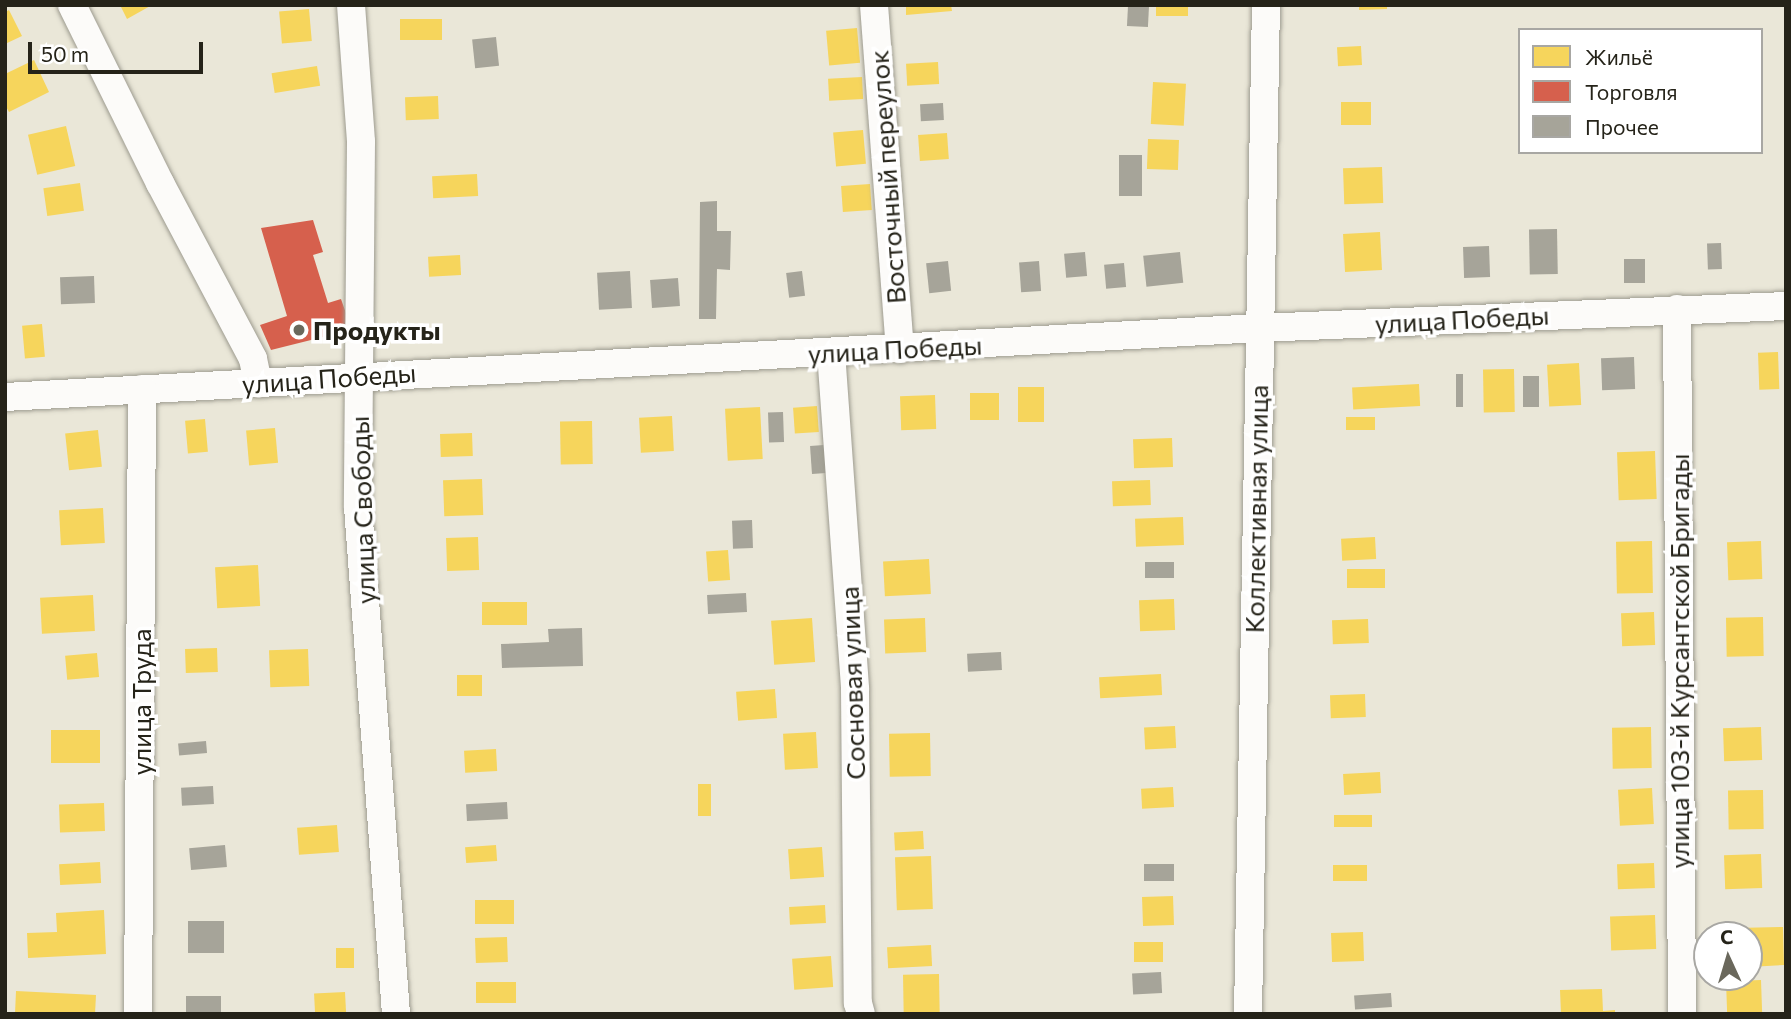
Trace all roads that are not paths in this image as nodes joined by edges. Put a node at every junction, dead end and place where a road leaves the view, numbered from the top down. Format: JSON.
{"nodes":[{"id":1,"x":72,"y":5,"type":"edge"},
{"id":2,"x":351,"y":5,"type":"edge"},
{"id":3,"x":874,"y":5,"type":"edge"},
{"id":4,"x":1266,"y":5,"type":"edge"},
{"id":5,"x":1786,"y":306,"type":"edge"},
{"id":6,"x":1677,"y":309,"type":"junction"},
{"id":7,"x":1259,"y":328,"type":"junction"},
{"id":8,"x":900,"y":349,"type":"junction"},
{"id":9,"x":831,"y":352,"type":"junction"},
{"id":10,"x":361,"y":376,"type":"junction"},
{"id":11,"x":258,"y":383,"type":"junction"},
{"id":12,"x":142,"y":389,"type":"junction"},
{"id":13,"x":5,"y":397,"type":"edge"},
{"id":14,"x":138,"y":1014,"type":"edge"},
{"id":15,"x":396,"y":1014,"type":"edge"},
{"id":16,"x":861,"y":1014,"type":"edge"},
{"id":17,"x":1248,"y":1014,"type":"edge"},
{"id":18,"x":1682,"y":1014,"type":"edge"}],
"edges":[{"from":1,"to":11,"type":"street"},
{"from":2,"to":10,"type":"street","name":"улица Свободы"},
{"from":3,"to":8,"type":"street","name":"Восточный переулок"},
{"from":4,"to":7,"type":"street","name":"Коллективная улица"},
{"from":5,"to":6,"type":"street","name":"улица Победы"},
{"from":6,"to":7,"type":"street","name":"улица Победы"},
{"from":6,"to":18,"type":"street","name":"улица 103-й Курсантской Бригады"},
{"from":7,"to":8,"type":"street","name":"улица Победы"},
{"from":7,"to":17,"type":"street","name":"Коллективная улица"},
{"from":8,"to":9,"type":"street","name":"улица Победы"},
{"from":9,"to":10,"type":"street","name":"улица Победы"},
{"from":9,"to":16,"type":"street","name":"Сосновая улица"},
{"from":10,"to":11,"type":"street","name":"улица Победы"},
{"from":10,"to":15,"type":"street","name":"улица Свободы"},
{"from":11,"to":12,"type":"street","name":"улица Победы"},
{"from":12,"to":13,"type":"street","name":"улица Победы"},
{"from":12,"to":14,"type":"street","name":"улица Труда"}]}
